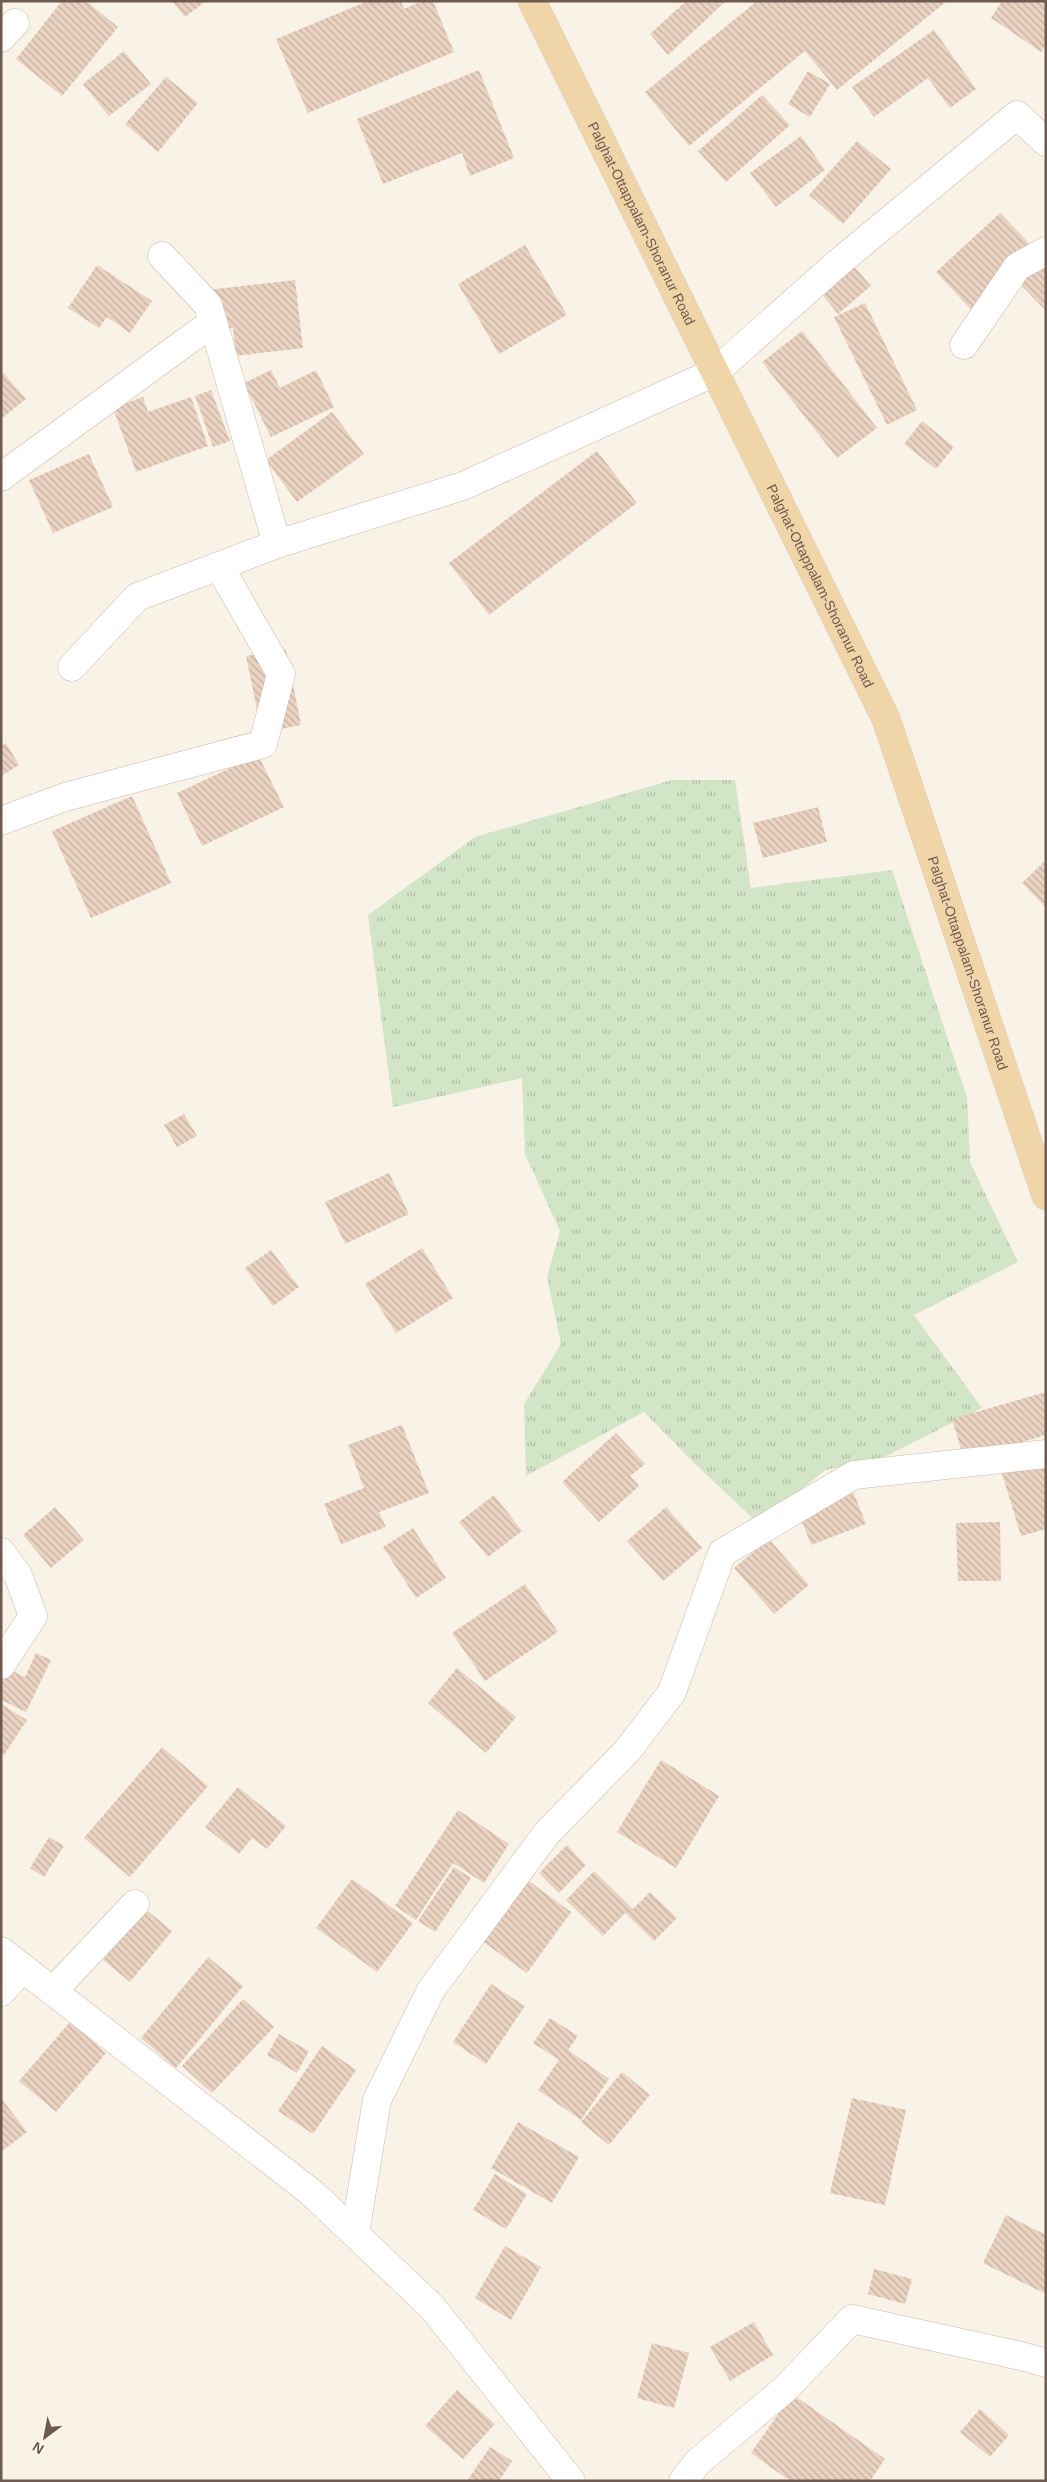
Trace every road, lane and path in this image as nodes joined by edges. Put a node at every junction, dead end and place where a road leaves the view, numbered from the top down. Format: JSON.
{"nodes":[{"id":1,"x":532,"y":1,"type":"edge"},
{"id":2,"x":1046,"y":142,"type":"edge"},
{"id":3,"x":1046,"y":251,"type":"edge"},
{"id":4,"x":162,"y":256,"type":"dead end"},
{"id":5,"x":213,"y":322,"type":"junction"},
{"id":6,"x":964,"y":345,"type":"dead end"},
{"id":7,"x":715,"y":372,"type":"junction"},
{"id":8,"x":1,"y":477,"type":"edge"},
{"id":9,"x":278,"y":544,"type":"junction"},
{"id":10,"x":219,"y":566,"type":"junction"},
{"id":11,"x":72,"y":667,"type":"dead end"},
{"id":12,"x":1,"y":821,"type":"edge"},
{"id":13,"x":1046,"y":1196,"type":"edge"},
{"id":14,"x":1046,"y":1454,"type":"edge"},
{"id":15,"x":1,"y":1552,"type":"edge"},
{"id":16,"x":1,"y":1665,"type":"edge"},
{"id":17,"x":135,"y":1904,"type":"dead end"},
{"id":18,"x":1,"y":1952,"type":"edge"},
{"id":19,"x":23,"y":1968,"type":"junction"},
{"id":20,"x":53,"y":1991,"type":"junction"},
{"id":21,"x":1,"y":1992,"type":"edge"},
{"id":22,"x":355,"y":2233,"type":"junction"},
{"id":23,"x":1046,"y":2363,"type":"edge"},
{"id":24,"x":571,"y":2481,"type":"edge"},
{"id":25,"x":683,"y":2481,"type":"edge"}],
"edges":[{"from":1,"to":7,"type":"main road","name":"Palghat-Ottappalam-Shoranur Road"},
{"from":2,"to":7,"type":"street"},
{"from":3,"to":6,"type":"street"},
{"from":4,"to":5,"type":"street"},
{"from":5,"to":8,"type":"street"},
{"from":5,"to":9,"type":"street"},
{"from":7,"to":9,"type":"street"},
{"from":7,"to":13,"type":"main road","name":"Palghat-Ottappalam-Shoranur Road"},
{"from":9,"to":10,"type":"street"},
{"from":10,"to":11,"type":"street"},
{"from":10,"to":12,"type":"street"},
{"from":14,"to":22,"type":"street"},
{"from":15,"to":16,"type":"street"},
{"from":17,"to":20,"type":"street"},
{"from":18,"to":19,"type":"street"},
{"from":19,"to":20,"type":"street"},
{"from":19,"to":21,"type":"street"},
{"from":20,"to":22,"type":"street"},
{"from":22,"to":24,"type":"street"},
{"from":23,"to":25,"type":"street"}]}
